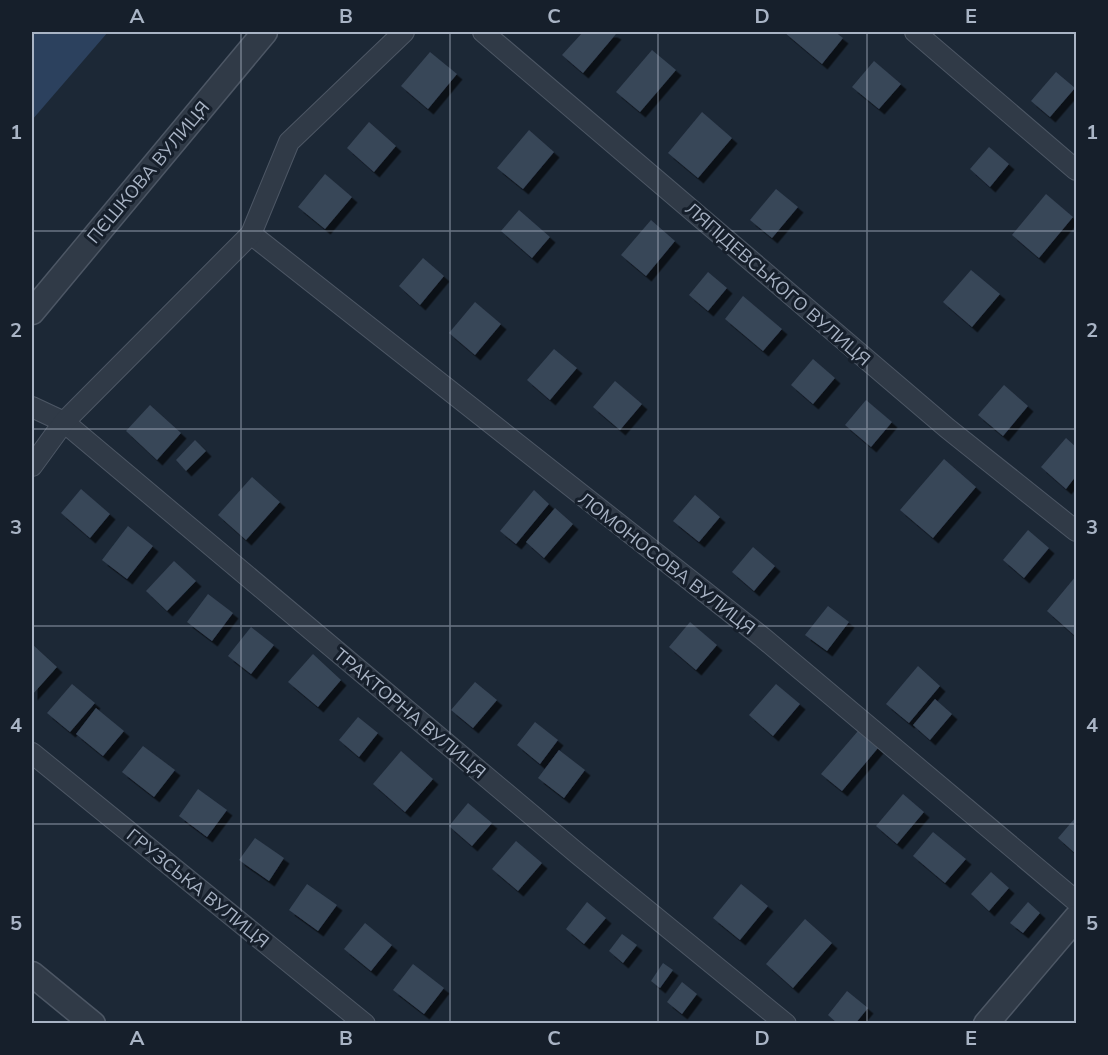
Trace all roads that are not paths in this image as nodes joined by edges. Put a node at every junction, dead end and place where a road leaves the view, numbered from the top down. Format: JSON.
{"nodes":[{"id":1,"x":265,"y":32,"type":"edge"},
{"id":2,"x":404,"y":32,"type":"edge"},
{"id":3,"x":483,"y":32,"type":"edge"},
{"id":4,"x":915,"y":32,"type":"edge"},
{"id":5,"x":1077,"y":170,"type":"edge"},
{"id":6,"x":250,"y":234,"type":"junction"},
{"id":7,"x":32,"y":312,"type":"edge"},
{"id":8,"x":32,"y":406,"type":"edge"},
{"id":9,"x":64,"y":422,"type":"junction"},
{"id":10,"x":32,"y":466,"type":"edge"},
{"id":11,"x":1077,"y":531,"type":"edge"},
{"id":12,"x":32,"y":753,"type":"edge"},
{"id":13,"x":1077,"y":901,"type":"edge"},
{"id":14,"x":1077,"y":918,"type":"edge"},
{"id":15,"x":32,"y":974,"type":"edge"},
{"id":16,"x":93,"y":1023,"type":"edge"},
{"id":17,"x":364,"y":1023,"type":"edge"},
{"id":18,"x":786,"y":1023,"type":"edge"},
{"id":19,"x":986,"y":1023,"type":"edge"}],
"edges":[{"from":1,"to":7,"type":"street","name":"ПЄШКОВА ВУЛИЦЯ"},
{"from":2,"to":6,"type":"street"},
{"from":3,"to":11,"type":"street","name":"ЛЯПІДЕВСЬКОГО ВУЛИЦЯ"},
{"from":4,"to":5,"type":"street"},
{"from":6,"to":9,"type":"street"},
{"from":6,"to":13,"type":"street","name":"ЛОМОНОСОВА ВУЛИЦЯ"},
{"from":8,"to":9,"type":"street","name":"ТРАКТОРНА ВУЛИЦЯ"},
{"from":9,"to":10,"type":"street"},
{"from":9,"to":18,"type":"street","name":"ТРАКТОРНА ВУЛИЦЯ"},
{"from":12,"to":17,"type":"street","name":"ГРУЗСЬКА ВУЛИЦЯ"},
{"from":14,"to":19,"type":"street"},
{"from":15,"to":16,"type":"street"}]}
